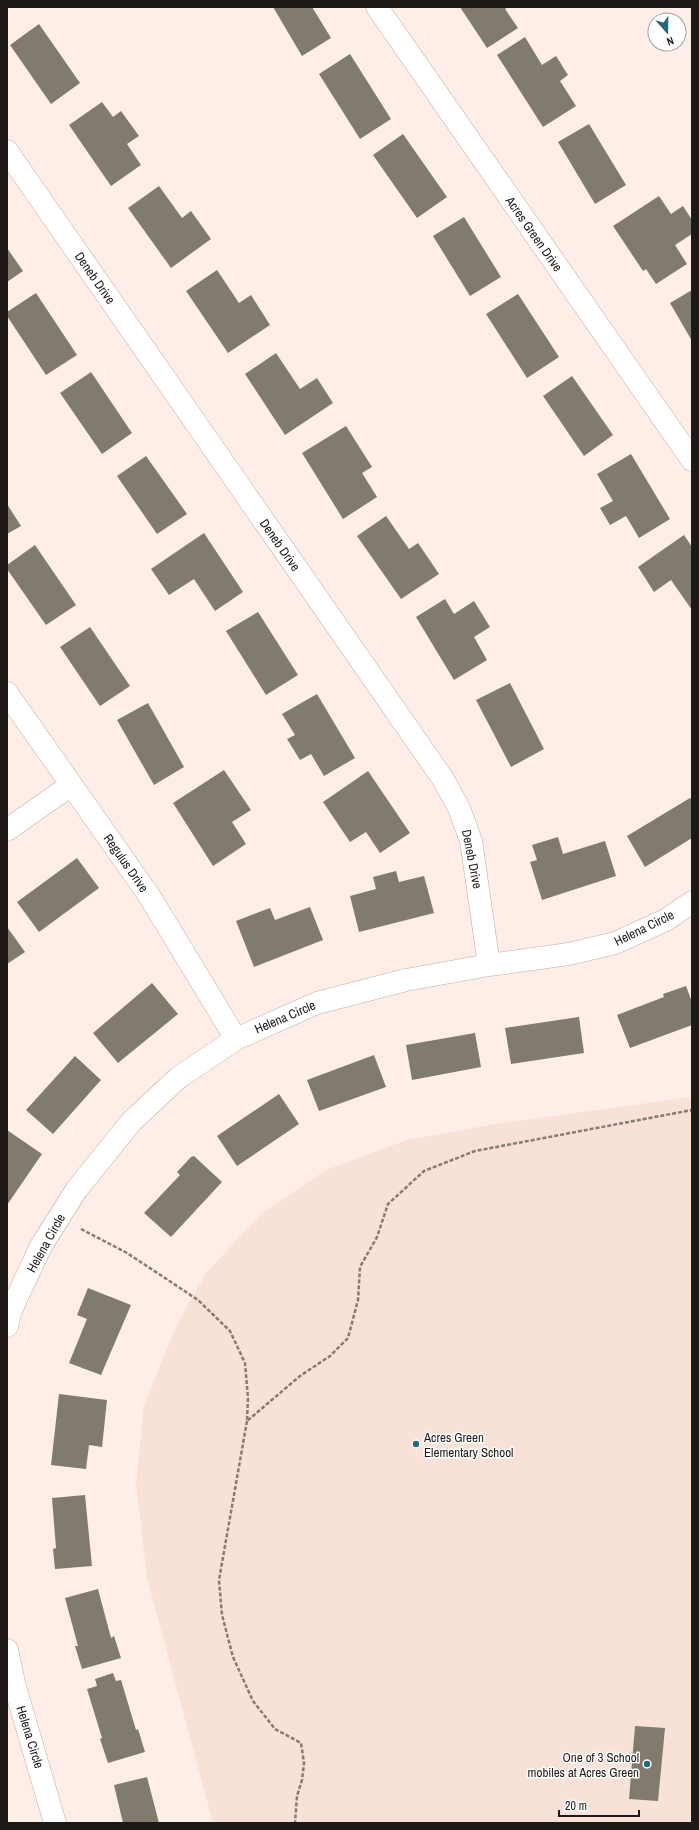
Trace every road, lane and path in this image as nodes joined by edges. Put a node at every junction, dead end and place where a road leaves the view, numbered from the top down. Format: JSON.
{"nodes":[{"id":1,"x":377,"y":7,"type":"edge"},
{"id":2,"x":7,"y":151,"type":"edge"},
{"id":3,"x":692,"y":460,"type":"edge"},
{"id":4,"x":7,"y":693,"type":"edge"},
{"id":5,"x":71,"y":785,"type":"junction"},
{"id":6,"x":7,"y":830,"type":"edge"},
{"id":7,"x":692,"y":902,"type":"edge"},
{"id":8,"x":489,"y":965,"type":"junction"},
{"id":9,"x":236,"y":1039,"type":"junction"},
{"id":10,"x":692,"y":1110,"type":"edge"},
{"id":11,"x":59,"y":1217,"type":"junction"},
{"id":12,"x":7,"y":1326,"type":"edge"},
{"id":13,"x":247,"y":1421,"type":"junction"},
{"id":14,"x":7,"y":1650,"type":"edge"},
{"id":15,"x":55,"y":1823,"type":"edge"},
{"id":16,"x":295,"y":1823,"type":"edge"}],
"edges":[{"from":1,"to":3,"type":"street","name":"Acres Green Drive"},
{"from":2,"to":8,"type":"street","name":"Deneb Drive"},
{"from":4,"to":5,"type":"street","name":"Regulus Drive"},
{"from":5,"to":6,"type":"street"},
{"from":5,"to":9,"type":"street","name":"Regulus Drive"},
{"from":7,"to":8,"type":"street","name":"Helena Circle"},
{"from":8,"to":9,"type":"street","name":"Helena Circle"},
{"from":9,"to":11,"type":"street","name":"Helena Circle"},
{"from":10,"to":13,"type":"path"},
{"from":11,"to":12,"type":"street","name":"Helena Circle"},
{"from":11,"to":13,"type":"path"},
{"from":13,"to":16,"type":"path"},
{"from":14,"to":15,"type":"street","name":"Helena Circle"}]}
